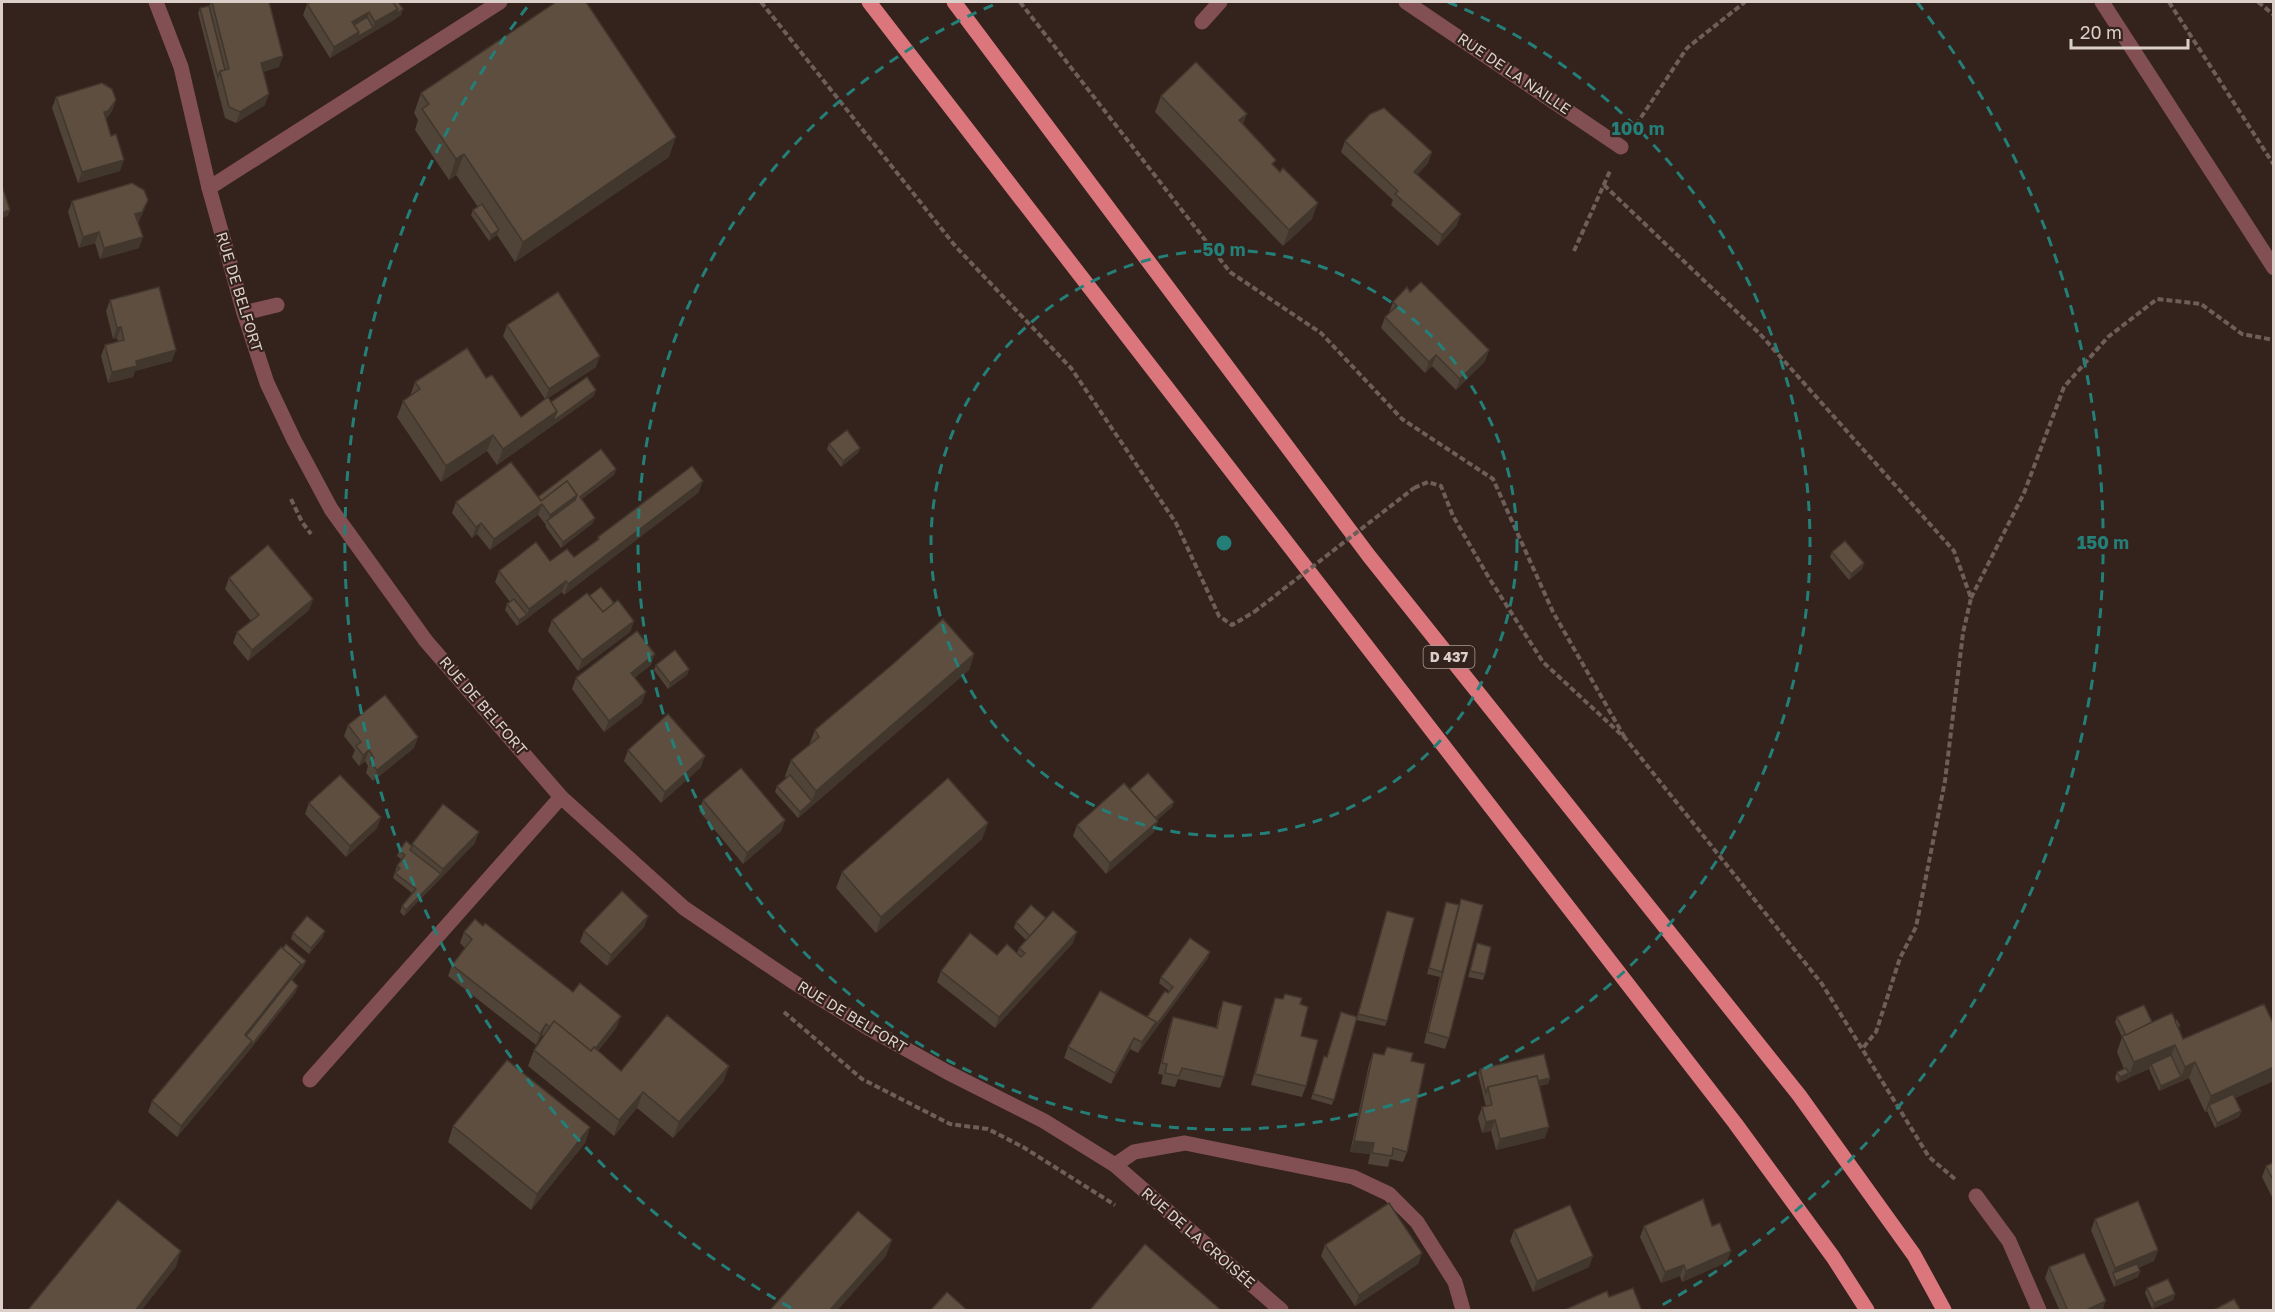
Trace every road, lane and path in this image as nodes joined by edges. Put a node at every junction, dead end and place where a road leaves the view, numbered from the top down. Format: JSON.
{"nodes":[{"id":1,"x":156,"y":2,"type":"edge"},
{"id":2,"x":500,"y":2,"type":"edge"},
{"id":3,"x":762,"y":2,"type":"edge"},
{"id":4,"x":869,"y":2,"type":"edge"},
{"id":5,"x":954,"y":2,"type":"edge"},
{"id":6,"x":1020,"y":2,"type":"edge"},
{"id":7,"x":1220,"y":2,"type":"edge"},
{"id":8,"x":1406,"y":2,"type":"edge"},
{"id":9,"x":1745,"y":2,"type":"edge"},
{"id":10,"x":2102,"y":2,"type":"edge"},
{"id":11,"x":2169,"y":2,"type":"edge"},
{"id":12,"x":2258,"y":2,"type":"edge"},
{"id":13,"x":2274,"y":15,"type":"edge"},
{"id":14,"x":1202,"y":22,"type":"dead end"},
{"id":15,"x":1621,"y":147,"type":"junction"},
{"id":16,"x":2274,"y":165,"type":"edge"},
{"id":17,"x":1604,"y":185,"type":"junction"},
{"id":18,"x":209,"y":188,"type":"junction"},
{"id":19,"x":1574,"y":251,"type":"dead end"},
{"id":20,"x":2274,"y":268,"type":"edge"},
{"id":21,"x":277,"y":305,"type":"dead end"},
{"id":22,"x":244,"y":314,"type":"junction"},
{"id":23,"x":2274,"y":340,"type":"edge"},
{"id":24,"x":290,"y":498,"type":"dead end"},
{"id":25,"x":315,"y":540,"type":"dead end"},
{"id":26,"x":1971,"y":598,"type":"junction"},
{"id":27,"x":1625,"y":738,"type":"junction"},
{"id":28,"x":561,"y":797,"type":"junction"},
{"id":29,"x":782,"y":1010,"type":"dead end"},
{"id":30,"x":1862,"y":1049,"type":"junction"},
{"id":31,"x":310,"y":1080,"type":"dead end"},
{"id":32,"x":1115,"y":1165,"type":"junction"},
{"id":33,"x":1977,"y":1196,"type":"joint"},
{"id":34,"x":1121,"y":1209,"type":"dead end"},
{"id":35,"x":1281,"y":1311,"type":"edge"},
{"id":36,"x":1463,"y":1311,"type":"edge"},
{"id":37,"x":1867,"y":1311,"type":"edge"},
{"id":38,"x":1944,"y":1311,"type":"edge"},
{"id":39,"x":2039,"y":1311,"type":"edge"}],
"edges":[{"from":1,"to":18,"type":"street","name":"RUE DE BELFORT"},
{"from":2,"to":18,"type":"street"},
{"from":3,"to":27,"type":"path","bridge":true},
{"from":4,"to":37,"type":"main road"},
{"from":5,"to":38,"type":"main road","number":"D 437"},
{"from":6,"to":27,"type":"path"},
{"from":7,"to":14,"type":"street"},
{"from":8,"to":15,"type":"street","name":"RUE DE LA NAILLE"},
{"from":9,"to":15,"type":"path"},
{"from":10,"to":20,"type":"street"},
{"from":11,"to":16,"type":"path"},
{"from":12,"to":13,"type":"path"},
{"from":15,"to":17,"type":"path"},
{"from":17,"to":19,"type":"path"},
{"from":17,"to":26,"type":"path"},
{"from":18,"to":22,"type":"street","name":"RUE DE BELFORT"},
{"from":21,"to":22,"type":"street"},
{"from":22,"to":28,"type":"street","name":"RUE DE BELFORT"},
{"from":23,"to":26,"type":"path"},
{"from":24,"to":25,"type":"path"},
{"from":26,"to":30,"type":"path"},
{"from":27,"to":30,"type":"path"},
{"from":28,"to":31,"type":"street"},
{"from":28,"to":32,"type":"street","name":"RUE DE BELFORT"},
{"from":29,"to":34,"type":"path"},
{"from":30,"to":33,"type":"path"},
{"from":32,"to":35,"type":"street","name":"RUE DE LA CROISÉE"},
{"from":32,"to":36,"type":"street"},
{"from":33,"to":39,"type":"street"}]}
